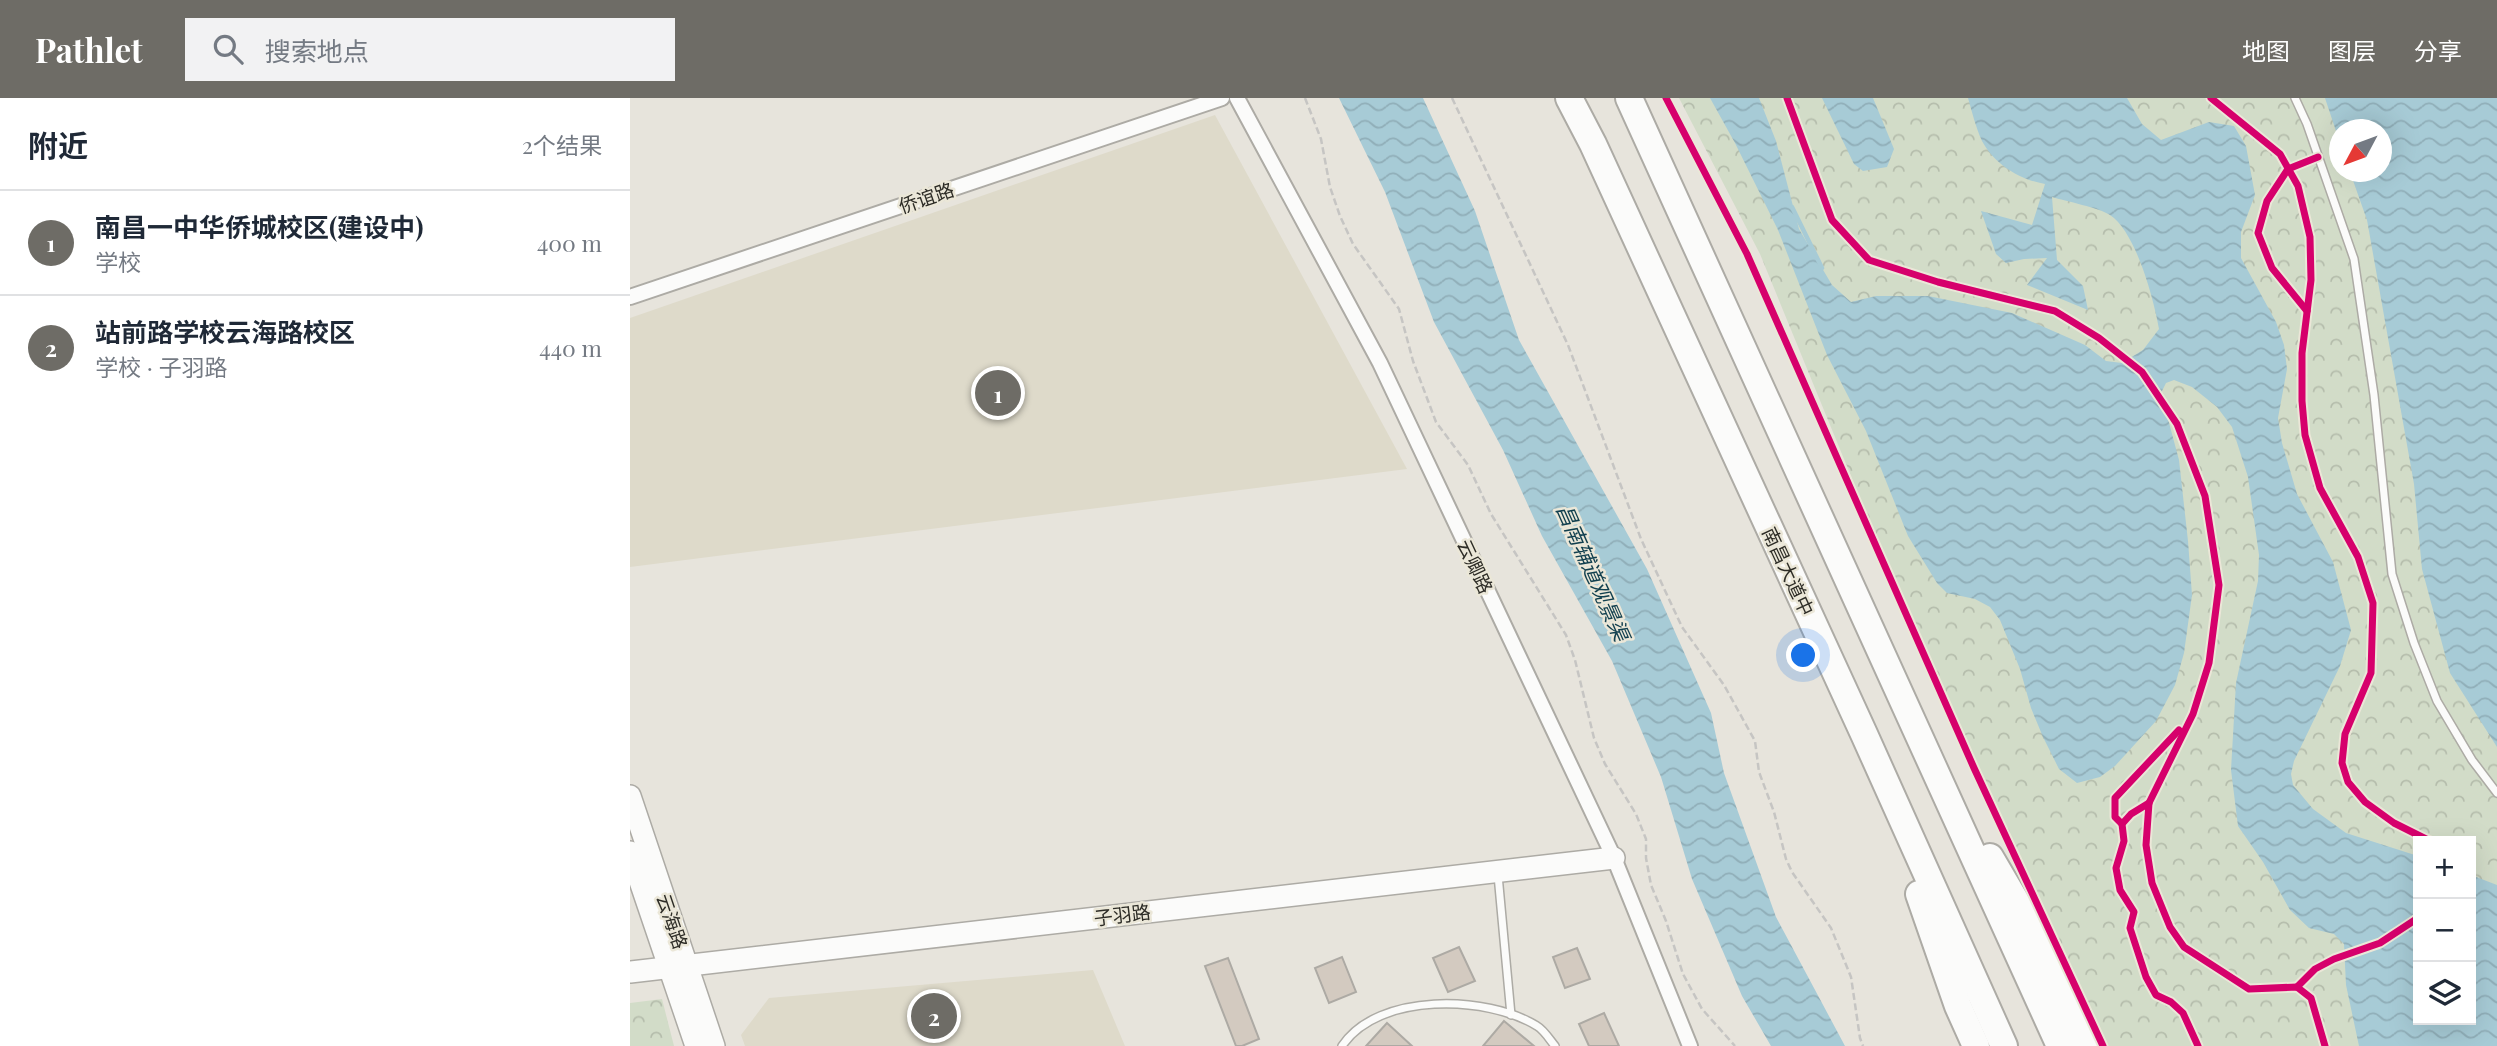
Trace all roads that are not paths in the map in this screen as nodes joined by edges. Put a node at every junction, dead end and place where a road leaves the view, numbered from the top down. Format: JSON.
{"nodes":[{"id":1,"x":1222,"y":98,"type":"edge"},
{"id":2,"x":1237,"y":98,"type":"edge"},
{"id":3,"x":1569,"y":98,"type":"edge"},
{"id":4,"x":1629,"y":98,"type":"edge"},
{"id":5,"x":2295,"y":98,"type":"edge"},
{"id":6,"x":630,"y":297,"type":"edge"},
{"id":7,"x":1914,"y":725,"type":"junction"},
{"id":8,"x":1864,"y":734,"type":"junction"},
{"id":9,"x":2497,"y":793,"type":"edge"},
{"id":10,"x":630,"y":796,"type":"edge"},
{"id":11,"x":630,"y":852,"type":"edge"},
{"id":12,"x":1614,"y":858,"type":"junction"},
{"id":13,"x":1498,"y":871,"type":"junction"},
{"id":14,"x":679,"y":966,"type":"junction"},
{"id":15,"x":630,"y":972,"type":"edge"},
{"id":16,"x":1511,"y":1015,"type":"junction"},
{"id":17,"x":695,"y":1046,"type":"edge"},
{"id":18,"x":714,"y":1046,"type":"edge"},
{"id":19,"x":1342,"y":1046,"type":"edge"},
{"id":20,"x":1555,"y":1046,"type":"edge"},
{"id":21,"x":1690,"y":1046,"type":"edge"},
{"id":22,"x":1976,"y":1046,"type":"edge"},
{"id":23,"x":2004,"y":1046,"type":"edge"},
{"id":24,"x":2060,"y":1046,"type":"edge"},
{"id":25,"x":2084,"y":1046,"type":"edge"}],
"edges":[{"from":1,"to":6,"type":"street","name":"侨谊路"},
{"from":2,"to":12,"type":"street","name":"云卿路"},
{"from":3,"to":8,"type":"highway","name":"南昌大道中"},
{"from":4,"to":7,"type":"highway"},
{"from":5,"to":9,"type":"lane"},
{"from":7,"to":24,"type":"highway"},
{"from":7,"to":25,"type":"highway"},
{"from":8,"to":22,"type":"highway"},
{"from":8,"to":23,"type":"highway","name":"南昌大道中"},
{"from":10,"to":14,"type":"street","name":"云海路"},
{"from":11,"to":14,"type":"street","name":"云海路"},
{"from":12,"to":13,"type":"street","name":"子羽路"},
{"from":12,"to":21,"type":"street","name":"云卿路"},
{"from":13,"to":14,"type":"street","name":"子羽路"},
{"from":13,"to":16,"type":"lane"},
{"from":14,"to":15,"type":"street","name":"子羽路"},
{"from":14,"to":17,"type":"street","name":"云海路"},
{"from":14,"to":18,"type":"street","name":"云海路"},
{"from":16,"to":19,"type":"lane"},
{"from":16,"to":20,"type":"lane"}]}
